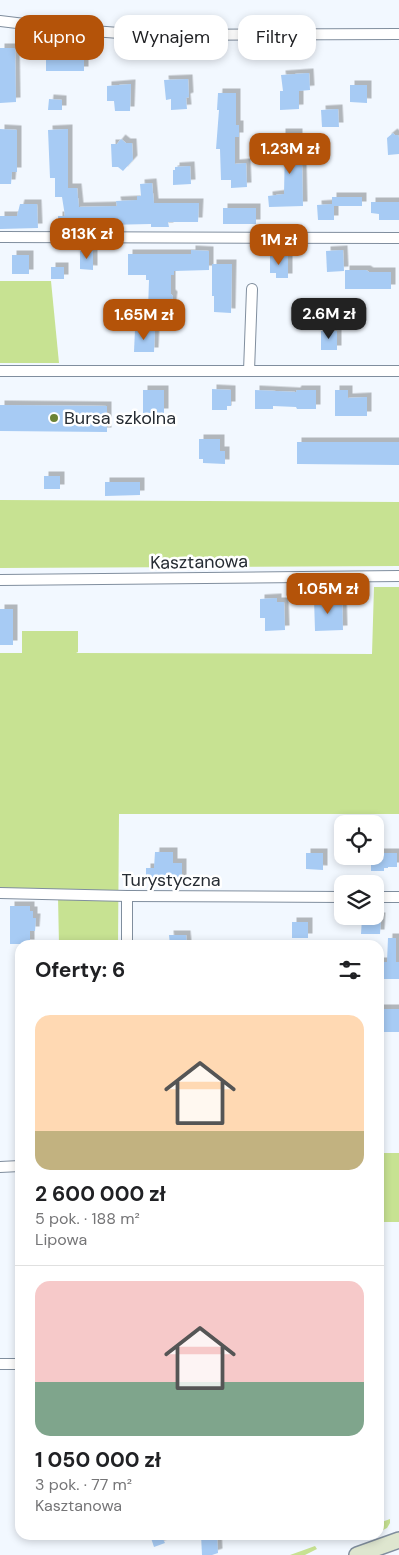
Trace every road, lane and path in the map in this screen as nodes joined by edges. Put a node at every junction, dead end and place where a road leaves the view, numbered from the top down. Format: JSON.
{"nodes":[{"id":1,"x":0,"y":21,"type":"edge"},
{"id":2,"x":399,"y":34,"type":"edge"},
{"id":3,"x":0,"y":237,"type":"edge"},
{"id":4,"x":399,"y":238,"type":"edge"},
{"id":5,"x":252,"y":289,"type":"dead end"},
{"id":6,"x":0,"y":371,"type":"edge"},
{"id":7,"x":249,"y":371,"type":"junction"},
{"id":8,"x":399,"y":371,"type":"edge"},
{"id":9,"x":399,"y":576,"type":"edge"},
{"id":10,"x":0,"y":580,"type":"edge"},
{"id":11,"x":0,"y":892,"type":"edge"},
{"id":12,"x":127,"y":896,"type":"junction"},
{"id":13,"x":334,"y":897,"type":"edge"},
{"id":14,"x":384,"y":897,"type":"edge"},
{"id":15,"x":399,"y":897,"type":"edge"},
{"id":16,"x":127,"y":940,"type":"edge"},
{"id":17,"x":15,"y":1166,"type":"edge"},
{"id":18,"x":0,"y":1168,"type":"edge"},
{"id":19,"x":0,"y":1364,"type":"edge"},
{"id":20,"x":15,"y":1364,"type":"edge"},
{"id":21,"x":399,"y":1540,"type":"edge"},
{"id":22,"x":357,"y":1555,"type":"edge"}],
"edges":[{"from":1,"to":2,"type":"street"},
{"from":3,"to":4,"type":"street"},
{"from":5,"to":7,"type":"street"},
{"from":6,"to":7,"type":"street"},
{"from":7,"to":8,"type":"street"},
{"from":9,"to":10,"type":"street","name":"Kasztanowa"},
{"from":11,"to":12,"type":"street","name":"Turystyczna"},
{"from":12,"to":13,"type":"street","name":"Turystyczna"},
{"from":12,"to":16,"type":"street"},
{"from":14,"to":15,"type":"street"},
{"from":17,"to":18,"type":"street"},
{"from":19,"to":20,"type":"street"},
{"from":21,"to":22,"type":"main road"}]}
